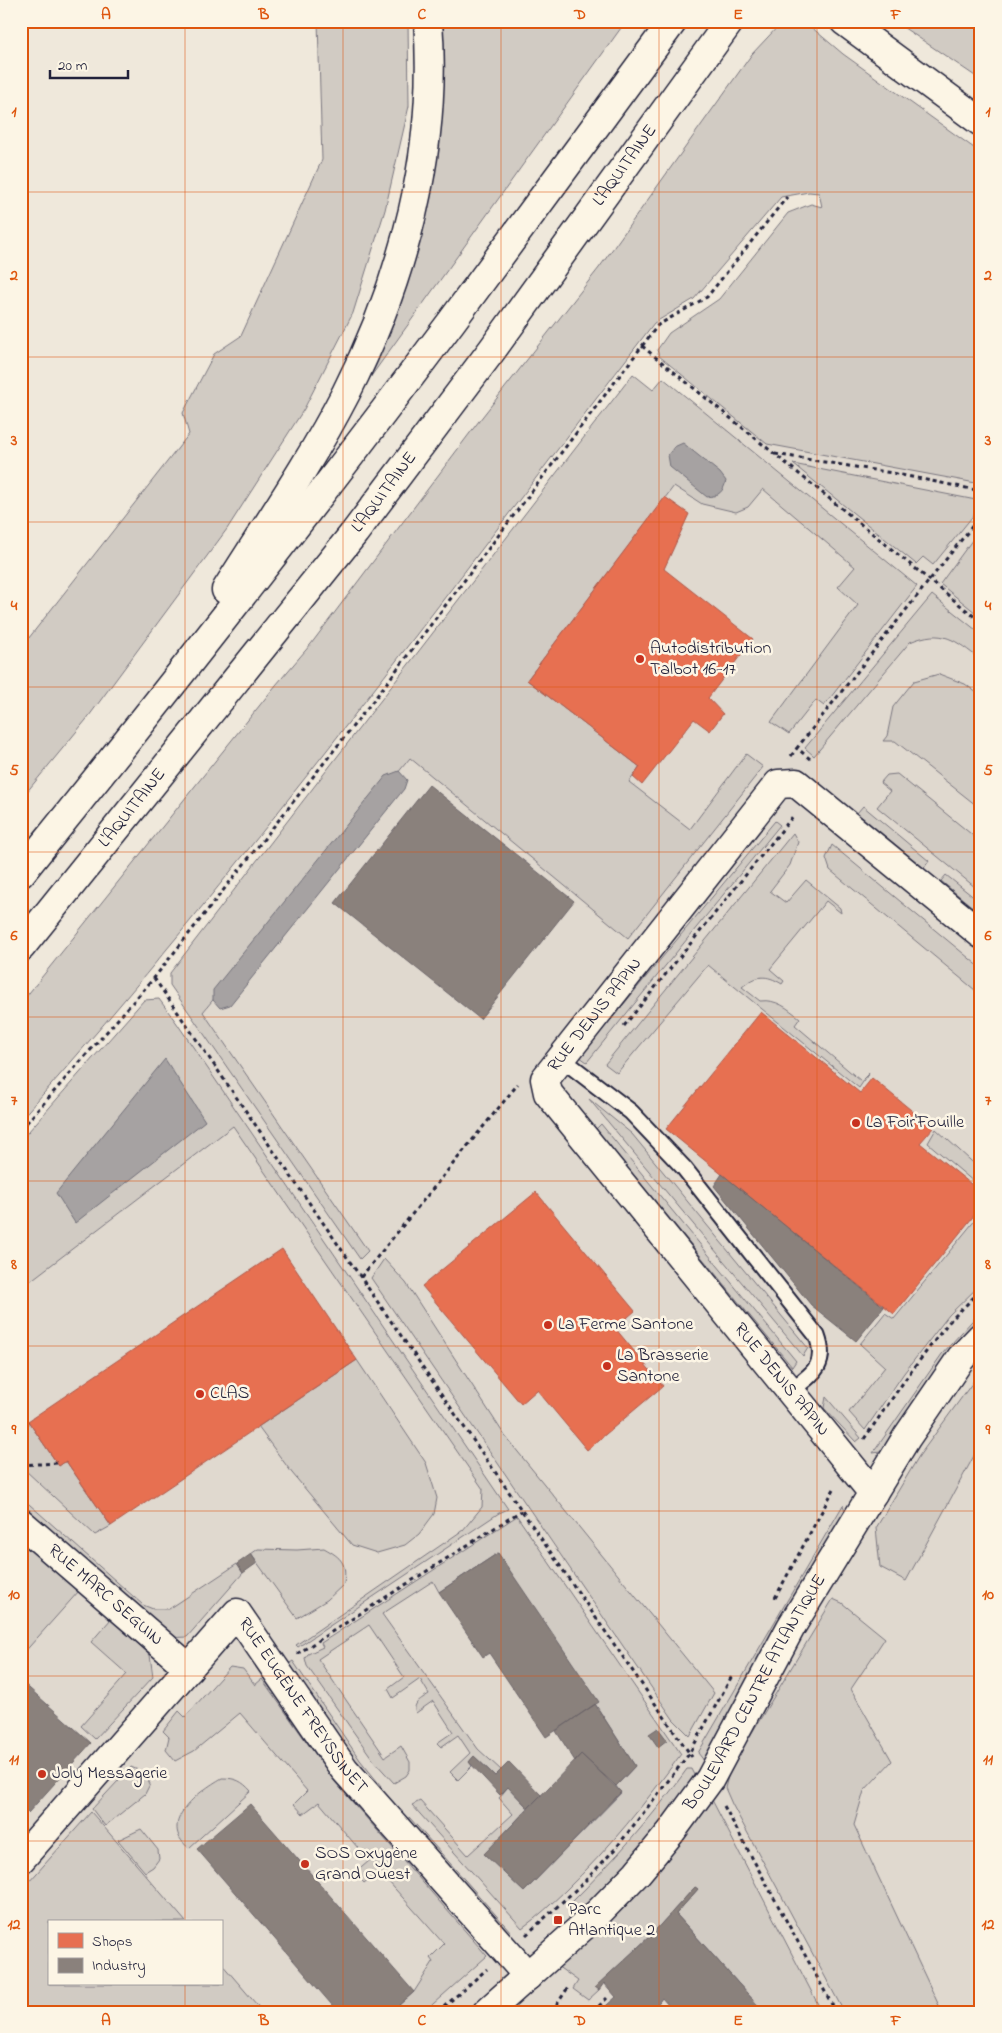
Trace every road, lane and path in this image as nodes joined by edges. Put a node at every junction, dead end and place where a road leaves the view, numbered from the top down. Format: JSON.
{"nodes":[{"id":1,"x":428,"y":21,"type":"edge"},
{"id":2,"x":672,"y":21,"type":"edge"},
{"id":3,"x":730,"y":21,"type":"edge"},
{"id":4,"x":749,"y":21,"type":"edge"},
{"id":5,"x":844,"y":21,"type":"edge"},
{"id":6,"x":871,"y":21,"type":"edge"},
{"id":7,"x":981,"y":100,"type":"edge"},
{"id":8,"x":981,"y":122,"type":"edge"},
{"id":9,"x":618,"y":175,"type":"junction"},
{"id":10,"x":787,"y":197,"type":"dead end"},
{"id":11,"x":642,"y":346,"type":"junction"},
{"id":12,"x":772,"y":453,"type":"junction"},
{"id":13,"x":981,"y":490,"type":"edge"},
{"id":14,"x":981,"y":515,"type":"edge"},
{"id":15,"x":929,"y":580,"type":"junction"},
{"id":16,"x":981,"y":622,"type":"edge"},
{"id":17,"x":143,"y":722,"type":"junction"},
{"id":18,"x":812,"y":761,"type":"dead end"},
{"id":19,"x":800,"y":814,"type":"dead end"},
{"id":20,"x":21,"y":873,"type":"edge"},
{"id":21,"x":981,"y":934,"type":"edge"},
{"id":22,"x":21,"y":947,"type":"edge"},
{"id":23,"x":154,"y":978,"type":"junction"},
{"id":24,"x":621,"y":1030,"type":"dead end"},
{"id":25,"x":562,"y":1058,"type":"junction"},
{"id":26,"x":21,"y":1129,"type":"edge"},
{"id":27,"x":981,"y":1290,"type":"edge"},
{"id":28,"x":981,"y":1337,"type":"edge"},
{"id":29,"x":790,"y":1391,"type":"junction"},
{"id":30,"x":859,"y":1431,"type":"dead end"},
{"id":31,"x":865,"y":1438,"type":"junction"},
{"id":32,"x":849,"y":1463,"type":"junction"},
{"id":33,"x":57,"y":1464,"type":"dead end"},
{"id":34,"x":21,"y":1465,"type":"edge"},
{"id":35,"x":873,"y":1493,"type":"junction"},
{"id":36,"x":522,"y":1511,"type":"junction"},
{"id":37,"x":21,"y":1523,"type":"edge"},
{"id":38,"x":770,"y":1607,"type":"dead end"},
{"id":39,"x":292,"y":1657,"type":"dead end"},
{"id":40,"x":737,"y":1666,"type":"dead end"},
{"id":41,"x":189,"y":1668,"type":"junction"},
{"id":42,"x":689,"y":1754,"type":"junction"},
{"id":43,"x":710,"y":1779,"type":"junction"},
{"id":44,"x":21,"y":1859,"type":"edge"},
{"id":45,"x":507,"y":1952,"type":"junction"},
{"id":46,"x":528,"y":1976,"type":"junction"},
{"id":47,"x":569,"y":1986,"type":"dead end"},
{"id":48,"x":607,"y":1998,"type":"dead end"},
{"id":49,"x":446,"y":2005,"type":"junction"},
{"id":50,"x":438,"y":2012,"type":"edge"},
{"id":51,"x":452,"y":2012,"type":"edge"},
{"id":52,"x":487,"y":2012,"type":"edge"},
{"id":53,"x":552,"y":2012,"type":"edge"},
{"id":54,"x":593,"y":2012,"type":"edge"},
{"id":55,"x":836,"y":2012,"type":"edge"}],
"edges":[{"from":1,"to":17,"type":"main road"},
{"from":2,"to":17,"type":"main road"},
{"from":3,"to":9,"type":"main road","name":"L'AQUITAINE"},
{"from":4,"to":9,"type":"main road"},
{"from":5,"to":8,"type":"main road"},
{"from":6,"to":7,"type":"main road"},
{"from":9,"to":22,"type":"main road","name":"L'AQUITAINE"},
{"from":10,"to":11,"type":"path"},
{"from":11,"to":12,"type":"path"},
{"from":11,"to":23,"type":"path"},
{"from":12,"to":13,"type":"path"},
{"from":12,"to":15,"type":"path"},
{"from":14,"to":15,"type":"path"},
{"from":15,"to":16,"type":"path"},
{"from":15,"to":18,"type":"path"},
{"from":17,"to":20,"type":"main road"},
{"from":19,"to":24,"type":"path"},
{"from":21,"to":25,"type":"main road","name":"RUE DENIS PAPIN"},
{"from":23,"to":26,"type":"path"},
{"from":23,"to":36,"type":"path"},
{"from":25,"to":29,"type":"main road","name":"RUE DENIS PAPIN"},
{"from":25,"to":29,"type":"lane"},
{"from":27,"to":31,"type":"path"},
{"from":28,"to":35,"type":"main road","name":"BOULEVARD CENTRE ATLANTIQUE"},
{"from":29,"to":32,"type":"main road","name":"RUE DENIS PAPIN"},
{"from":30,"to":31,"type":"path"},
{"from":31,"to":32,"type":"path"},
{"from":32,"to":35,"type":"main road","name":"RUE DENIS PAPIN"},
{"from":32,"to":38,"type":"path"},
{"from":33,"to":34,"type":"path"},
{"from":35,"to":43,"type":"main road","name":"BOULEVARD CENTRE ATLANTIQUE"},
{"from":36,"to":39,"type":"path"},
{"from":36,"to":42,"type":"path"},
{"from":37,"to":41,"type":"main road","name":"RUE MARC SEGUIN"},
{"from":40,"to":42,"type":"path"},
{"from":41,"to":44,"type":"main road","name":"RUE EUGÈNE FREYSSINET"},
{"from":41,"to":45,"type":"main road","name":"RUE EUGÈNE FREYSSINET"},
{"from":42,"to":43,"type":"path"},
{"from":42,"to":45,"type":"path"},
{"from":43,"to":46,"type":"main road","name":"BOULEVARD CENTRE ATLANTIQUE"},
{"from":43,"to":55,"type":"path"},
{"from":45,"to":46,"type":"main road","name":"RUE EUGÈNE FREYSSINET"},
{"from":45,"to":49,"type":"path"},
{"from":46,"to":52,"type":"main road","name":"BOULEVARD CENTRE ATLANTIQUE"},
{"from":47,"to":53,"type":"path"},
{"from":48,"to":54,"type":"path"},
{"from":49,"to":50,"type":"path"},
{"from":49,"to":51,"type":"path"}]}
